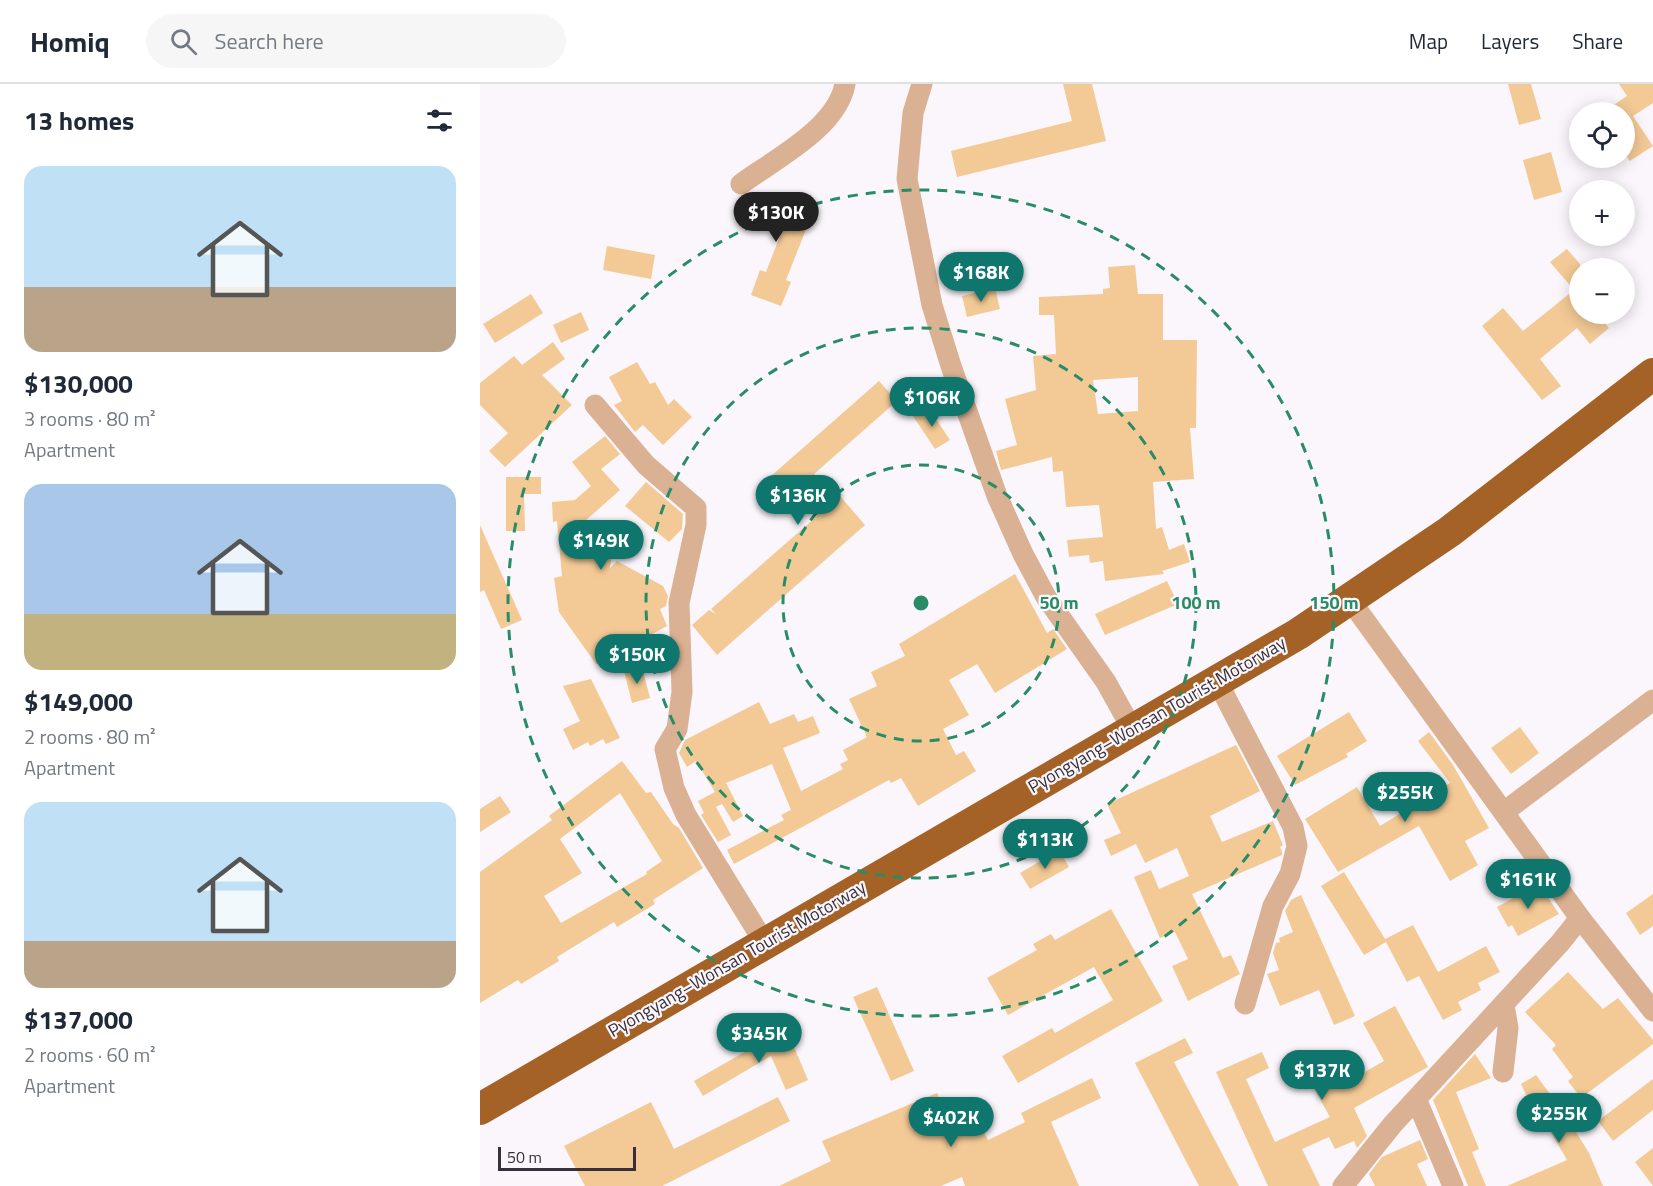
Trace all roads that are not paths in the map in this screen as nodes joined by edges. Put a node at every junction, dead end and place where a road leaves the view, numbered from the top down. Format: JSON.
{"nodes":[{"id":1,"x":845,"y":84,"type":"edge"},
{"id":2,"x":922,"y":84,"type":"edge"},
{"id":3,"x":741,"y":184,"type":"dead end"},
{"id":4,"x":1653,"y":374,"type":"edge"},
{"id":5,"x":595,"y":405,"type":"dead end"},
{"id":6,"x":1350,"y":600,"type":"junction"},
{"id":7,"x":1217,"y":681,"type":"junction"},
{"id":8,"x":1653,"y":700,"type":"edge"},
{"id":9,"x":1132,"y":729,"type":"junction"},
{"id":10,"x":1504,"y":812,"type":"junction"},
{"id":11,"x":1580,"y":918,"type":"junction"},
{"id":12,"x":764,"y":942,"type":"junction"},
{"id":13,"x":1245,"y":1004,"type":"dead end"},
{"id":14,"x":1504,"y":1005,"type":"junction"},
{"id":15,"x":1653,"y":1011,"type":"edge"},
{"id":16,"x":1503,"y":1072,"type":"dead end"},
{"id":17,"x":1417,"y":1101,"type":"junction"},
{"id":18,"x":480,"y":1109,"type":"edge"},
{"id":19,"x":1343,"y":1186,"type":"edge"},
{"id":20,"x":1454,"y":1186,"type":"edge"}],
"edges":[{"from":1,"to":3,"type":"street"},
{"from":2,"to":9,"type":"street"},
{"from":4,"to":6,"type":"highway","name":"Pyongyang–Wonsan Tourist Motorway"},
{"from":5,"to":12,"type":"street"},
{"from":6,"to":7,"type":"highway","name":"Pyongyang–Wonsan Tourist Motorway"},
{"from":6,"to":10,"type":"street"},
{"from":7,"to":9,"type":"highway","name":"Pyongyang–Wonsan Tourist Motorway"},
{"from":7,"to":13,"type":"street"},
{"from":8,"to":10,"type":"street"},
{"from":9,"to":12,"type":"highway","name":"Pyongyang–Wonsan Tourist Motorway"},
{"from":10,"to":11,"type":"street"},
{"from":11,"to":14,"type":"street"},
{"from":11,"to":15,"type":"street"},
{"from":12,"to":18,"type":"highway","name":"Pyongyang–Wonsan Tourist Motorway"},
{"from":14,"to":16,"type":"street"},
{"from":14,"to":17,"type":"street"},
{"from":17,"to":19,"type":"street"},
{"from":17,"to":20,"type":"street"}]}
